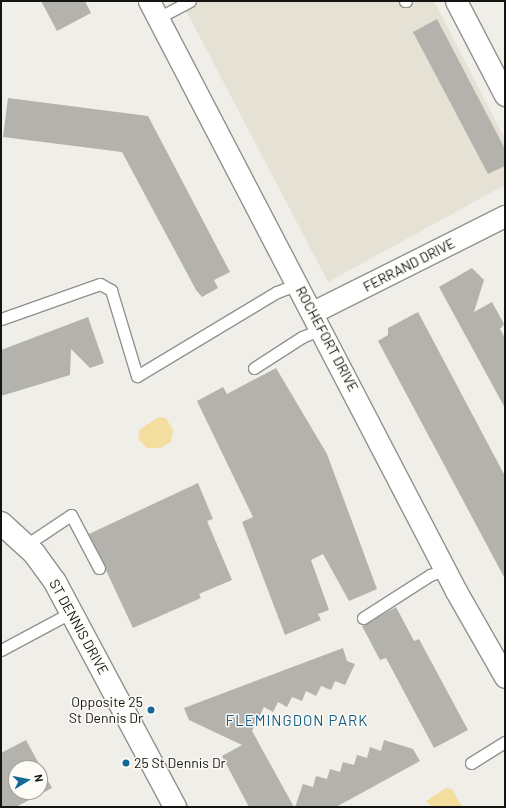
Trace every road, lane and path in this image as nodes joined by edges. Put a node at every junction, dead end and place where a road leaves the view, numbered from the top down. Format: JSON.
{"nodes":[{"id":1,"x":190,"y":1,"type":"edge"},
{"id":2,"x":456,"y":1,"type":"edge"},
{"id":3,"x":154,"y":10,"type":"edge"},
{"id":4,"x":505,"y":95,"type":"edge"},
{"id":5,"x":502,"y":225,"type":"edge"},
{"id":6,"x":298,"y":284,"type":"junction"},
{"id":7,"x":1,"y":319,"type":"edge"},
{"id":8,"x":318,"y":321,"type":"junction"},
{"id":9,"x":254,"y":368,"type":"dead end"},
{"id":10,"x":1,"y":523,"type":"edge"},
{"id":11,"x":26,"y":545,"type":"junction"},
{"id":12,"x":99,"y":568,"type":"dead end"},
{"id":13,"x":445,"y":570,"type":"junction"},
{"id":14,"x":72,"y":612,"type":"junction"},
{"id":15,"x":363,"y":618,"type":"dead end"},
{"id":16,"x":1,"y":650,"type":"edge"},
{"id":17,"x":505,"y":677,"type":"edge"},
{"id":18,"x":505,"y":742,"type":"edge"},
{"id":19,"x":471,"y":763,"type":"dead end"},
{"id":20,"x":175,"y":807,"type":"edge"}],
"edges":[{"from":1,"to":3,"type":"lane"},
{"from":2,"to":4,"type":"street"},
{"from":3,"to":6,"type":"street","name":"ROCHEFORT DRIVE"},
{"from":5,"to":8,"type":"street","name":"FERRAND DRIVE"},
{"from":6,"to":7,"type":"lane"},
{"from":6,"to":8,"type":"street","name":"ROCHEFORT DRIVE"},
{"from":8,"to":9,"type":"lane"},
{"from":8,"to":13,"type":"street","name":"ROCHEFORT DRIVE"},
{"from":10,"to":11,"type":"street","name":"ST DENNIS DRIVE"},
{"from":11,"to":12,"type":"lane"},
{"from":11,"to":14,"type":"street","name":"ST DENNIS DRIVE"},
{"from":13,"to":15,"type":"lane"},
{"from":13,"to":17,"type":"street","name":"ROCHEFORT DRIVE"},
{"from":14,"to":16,"type":"lane"},
{"from":14,"to":20,"type":"street","name":"ST DENNIS DRIVE"},
{"from":18,"to":19,"type":"lane"}]}
